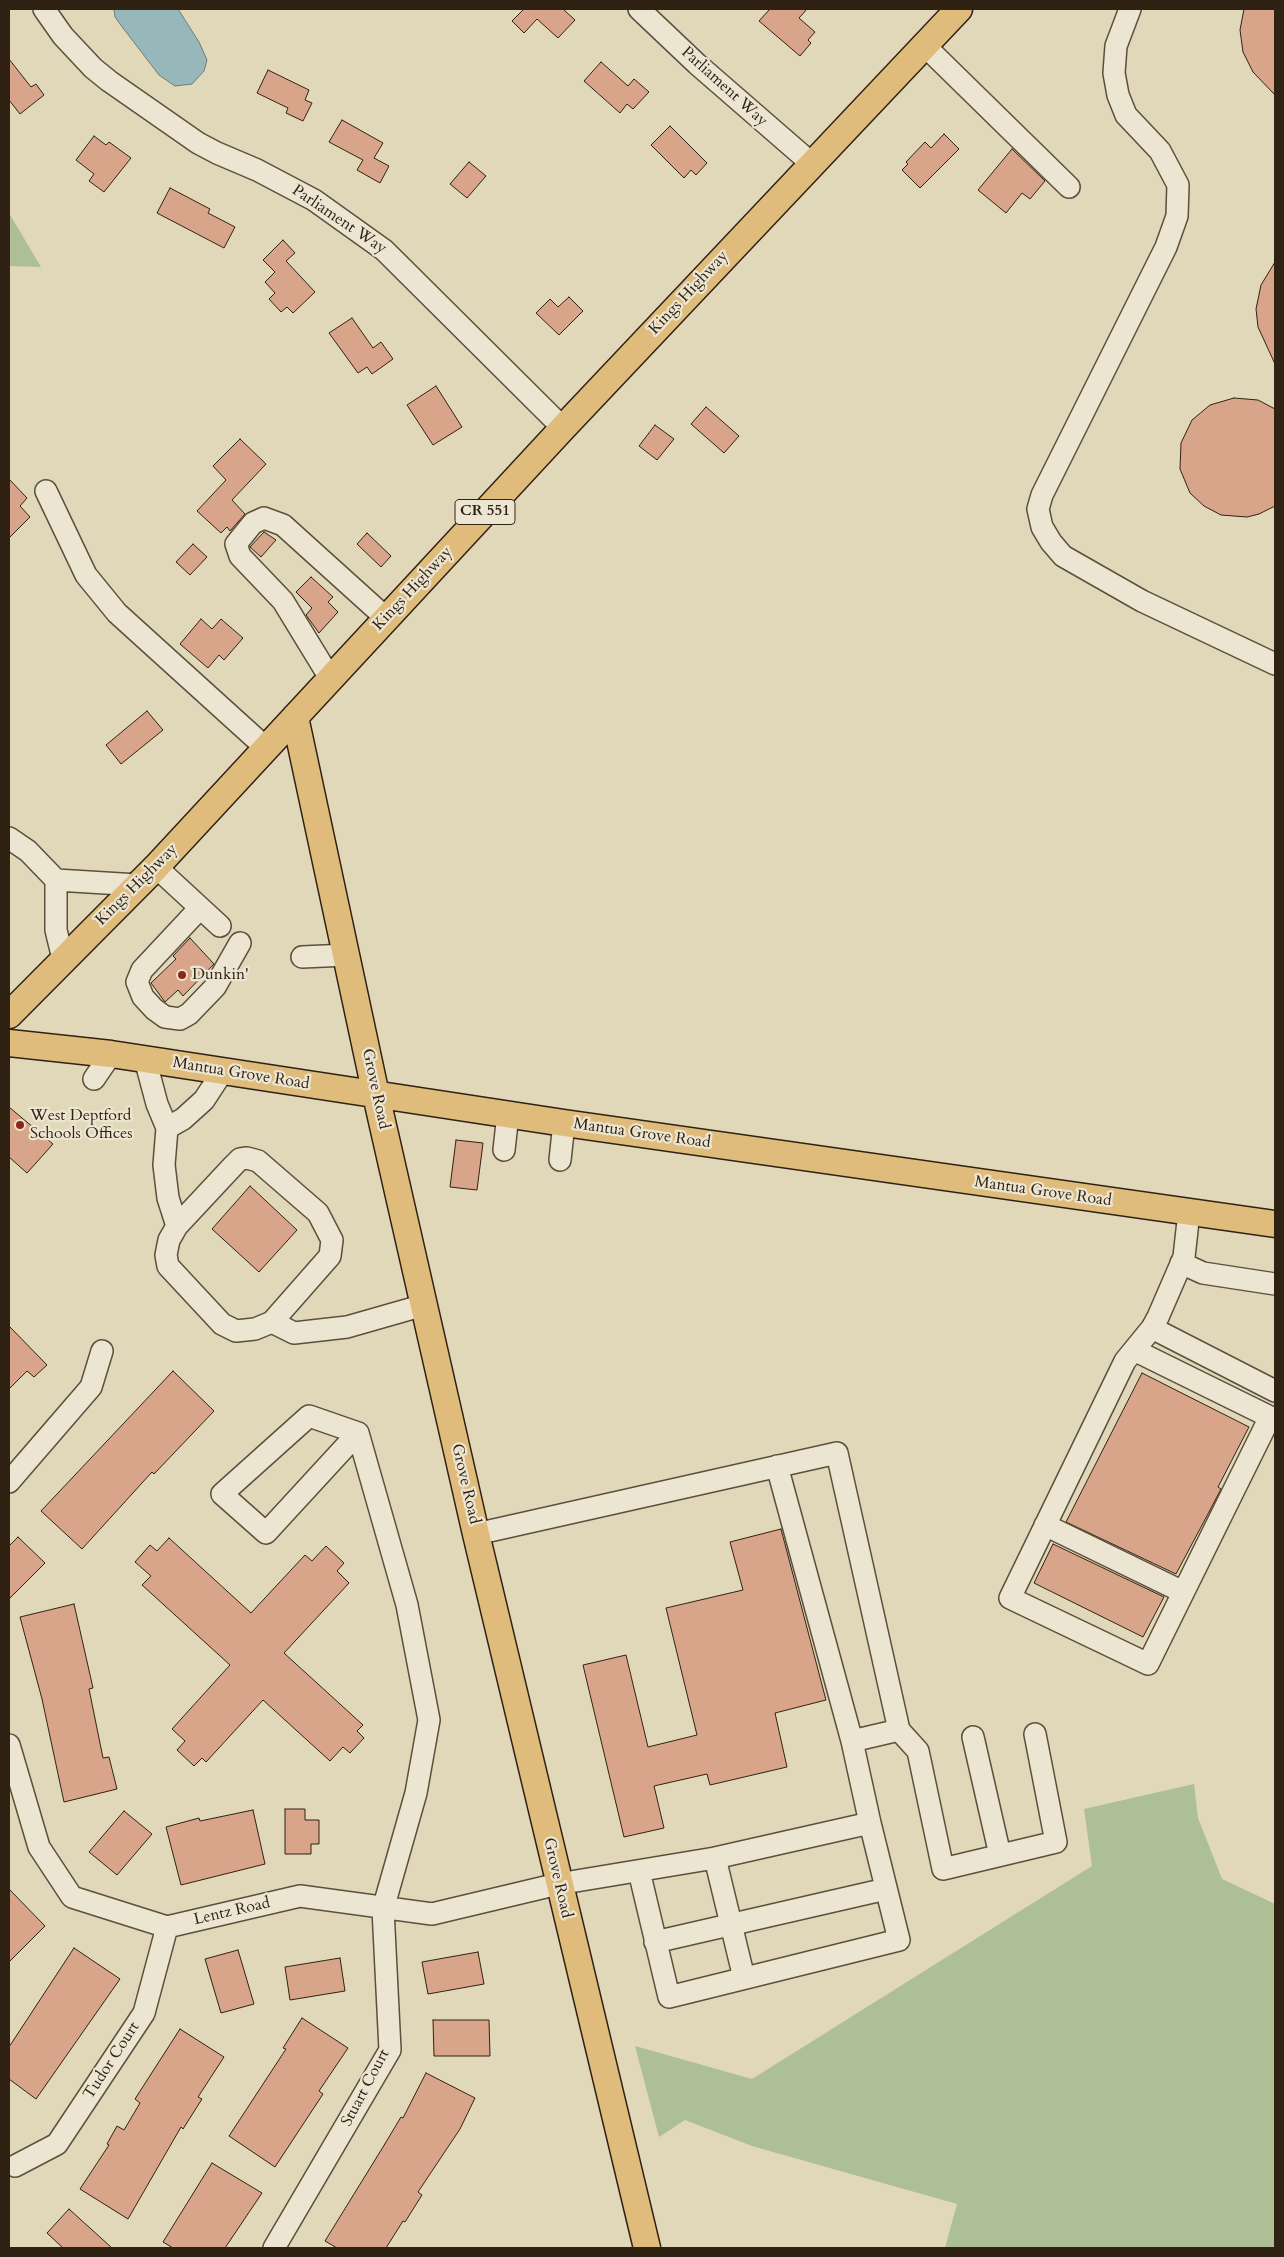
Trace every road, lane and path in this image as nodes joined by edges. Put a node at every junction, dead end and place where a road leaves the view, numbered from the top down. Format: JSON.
{"nodes":[{"id":1,"x":44,"y":9,"type":"edge"},
{"id":2,"x":639,"y":9,"type":"edge"},
{"id":3,"x":959,"y":9,"type":"edge"},
{"id":4,"x":1130,"y":9,"type":"edge"},
{"id":5,"x":924,"y":45,"type":"junction"},
{"id":6,"x":811,"y":164,"type":"junction"},
{"id":7,"x":1069,"y":187,"type":"dead end"},
{"id":8,"x":563,"y":428,"type":"junction"},
{"id":9,"x":46,"y":491,"type":"dead end"},
{"id":10,"x":386,"y":618,"type":"junction"},
{"id":11,"x":1275,"y":664,"type":"edge"},
{"id":12,"x":330,"y":678,"type":"junction"},
{"id":13,"x":295,"y":716,"type":"junction"},
{"id":14,"x":266,"y":748,"type":"junction"},
{"id":15,"x":9,"y":838,"type":"edge"},
{"id":16,"x":156,"y":867,"type":"junction"},
{"id":17,"x":56,"y":880,"type":"junction"},
{"id":18,"x":138,"y":885,"type":"junction"},
{"id":19,"x":200,"y":908,"type":"junction"},
{"id":20,"x":220,"y":926,"type":"dead end"},
{"id":21,"x":240,"y":943,"type":"dead end"},
{"id":22,"x":347,"y":955,"type":"junction"},
{"id":23,"x":302,"y":957,"type":"dead end"},
{"id":24,"x":63,"y":959,"type":"junction"},
{"id":25,"x":9,"y":1015,"type":"edge"},
{"id":26,"x":9,"y":1043,"type":"edge"},
{"id":27,"x":111,"y":1054,"type":"junction"},
{"id":28,"x":145,"y":1060,"type":"junction"},
{"id":29,"x":223,"y":1071,"type":"junction"},
{"id":30,"x":94,"y":1079,"type":"dead end"},
{"id":31,"x":376,"y":1095,"type":"junction"},
{"id":32,"x":508,"y":1114,"type":"junction"},
{"id":33,"x":564,"y":1123,"type":"junction"},
{"id":34,"x":167,"y":1128,"type":"junction"},
{"id":35,"x":504,"y":1150,"type":"dead end"},
{"id":36,"x":560,"y":1160,"type":"dead end"},
{"id":37,"x":1189,"y":1212,"type":"junction"},
{"id":38,"x":1275,"y":1224,"type":"edge"},
{"id":39,"x":177,"y":1226,"type":"junction"},
{"id":40,"x":1181,"y":1263,"type":"junction"},
{"id":41,"x":1275,"y":1284,"type":"edge"},
{"id":42,"x":424,"y":1305,"type":"junction"},
{"id":43,"x":272,"y":1322,"type":"junction"},
{"id":44,"x":1152,"y":1328,"type":"junction"},
{"id":45,"x":1134,"y":1350,"type":"junction"},
{"id":46,"x":102,"y":1351,"type":"dead end"},
{"id":47,"x":1275,"y":1391,"type":"edge"},
{"id":48,"x":358,"y":1433,"type":"junction"},
{"id":49,"x":777,"y":1466,"type":"junction"},
{"id":50,"x":9,"y":1482,"type":"edge"},
{"id":51,"x":1045,"y":1525,"type":"junction"},
{"id":52,"x":476,"y":1534,"type":"junction"},
{"id":53,"x":1183,"y":1592,"type":"junction"},
{"id":54,"x":899,"y":1730,"type":"junction"},
{"id":55,"x":1035,"y":1734,"type":"dead end"},
{"id":56,"x":973,"y":1737,"type":"dead end"},
{"id":57,"x":852,"y":1741,"type":"junction"},
{"id":58,"x":9,"y":1745,"type":"edge"},
{"id":59,"x":870,"y":1823,"type":"junction"},
{"id":60,"x":1000,"y":1855,"type":"junction"},
{"id":61,"x":715,"y":1858,"type":"junction"},
{"id":62,"x":639,"y":1871,"type":"junction"},
{"id":63,"x":558,"y":1884,"type":"junction"},
{"id":64,"x":886,"y":1889,"type":"junction"},
{"id":65,"x":383,"y":1909,"type":"junction"},
{"id":66,"x":731,"y":1925,"type":"junction"},
{"id":67,"x":166,"y":1927,"type":"junction"},
{"id":68,"x":655,"y":1942,"type":"junction"},
{"id":69,"x":744,"y":1978,"type":"junction"},
{"id":70,"x":15,"y":2166,"type":"dead end"},
{"id":71,"x":274,"y":2248,"type":"edge"},
{"id":72,"x":647,"y":2248,"type":"edge"}],
"edges":[{"from":1,"to":8,"type":"street","name":"Parliament Way"},
{"from":2,"to":6,"type":"street","name":"Parliament Way"},
{"from":3,"to":5,"type":"main road","name":"Kings Highway","number":"CR 551"},
{"from":4,"to":11,"type":"street"},
{"from":5,"to":6,"type":"main road","name":"Kings Highway","number":"CR 551"},
{"from":5,"to":7,"type":"street"},
{"from":6,"to":8,"type":"main road","name":"Kings Highway","number":"CR 551"},
{"from":8,"to":10,"type":"main road","name":"Kings Highway","number":"CR 551"},
{"from":9,"to":14,"type":"street"},
{"from":10,"to":12,"type":"main road","name":"Kings Highway","number":"CR 551"},
{"from":10,"to":12,"type":"street"},
{"from":12,"to":13,"type":"main road","name":"Kings Highway","number":"CR 551"},
{"from":13,"to":14,"type":"main road","name":"Kings Highway","number":"CR 551"},
{"from":13,"to":22,"type":"main road","name":"Grove Road"},
{"from":14,"to":16,"type":"main road","name":"Kings Highway","number":"CR 551"},
{"from":15,"to":17,"type":"street"},
{"from":16,"to":18,"type":"main road","name":"Kings Highway","number":"CR 551"},
{"from":16,"to":19,"type":"street"},
{"from":17,"to":18,"type":"street"},
{"from":17,"to":24,"type":"street"},
{"from":18,"to":24,"type":"main road","name":"Kings Highway","number":"CR 551"},
{"from":19,"to":20,"type":"street"},
{"from":19,"to":21,"type":"street"},
{"from":22,"to":23,"type":"street"},
{"from":22,"to":31,"type":"main road","name":"Grove Road"},
{"from":24,"to":25,"type":"main road","name":"Kings Highway","number":"CR 551"},
{"from":26,"to":27,"type":"main road","name":"Mantua Grove Road"},
{"from":27,"to":28,"type":"main road","name":"Mantua Grove Road"},
{"from":27,"to":30,"type":"street"},
{"from":28,"to":29,"type":"main road","name":"Mantua Grove Road"},
{"from":28,"to":34,"type":"street"},
{"from":29,"to":31,"type":"main road","name":"Mantua Grove Road"},
{"from":29,"to":34,"type":"street"},
{"from":31,"to":32,"type":"main road","name":"Mantua Grove Road"},
{"from":31,"to":42,"type":"main road","name":"Grove Road"},
{"from":32,"to":33,"type":"main road","name":"Mantua Grove Road"},
{"from":32,"to":35,"type":"street"},
{"from":33,"to":36,"type":"street"},
{"from":33,"to":37,"type":"main road","name":"Mantua Grove Road"},
{"from":34,"to":39,"type":"street"},
{"from":37,"to":38,"type":"main road","name":"Mantua Grove Road"},
{"from":37,"to":40,"type":"street"},
{"from":39,"to":43,"type":"street"},
{"from":39,"to":43,"type":"street"},
{"from":40,"to":41,"type":"street"},
{"from":40,"to":44,"type":"street"},
{"from":42,"to":43,"type":"street"},
{"from":42,"to":52,"type":"main road","name":"Grove Road"},
{"from":44,"to":45,"type":"street"},
{"from":44,"to":47,"type":"street"},
{"from":45,"to":51,"type":"street"},
{"from":45,"to":53,"type":"street"},
{"from":46,"to":50,"type":"street"},
{"from":48,"to":48,"type":"street"},
{"from":48,"to":65,"type":"street","name":"Stuart Court"},
{"from":49,"to":52,"type":"street"},
{"from":49,"to":54,"type":"street"},
{"from":49,"to":57,"type":"street"},
{"from":51,"to":53,"type":"street"},
{"from":51,"to":53,"type":"street"},
{"from":52,"to":63,"type":"main road","name":"Grove Road"},
{"from":54,"to":57,"type":"street"},
{"from":54,"to":60,"type":"street"},
{"from":55,"to":60,"type":"street"},
{"from":56,"to":60,"type":"street"},
{"from":57,"to":59,"type":"street"},
{"from":58,"to":67,"type":"street"},
{"from":59,"to":61,"type":"street","name":"Lentz Road"},
{"from":59,"to":64,"type":"street"},
{"from":61,"to":62,"type":"street","name":"Lentz Road"},
{"from":61,"to":66,"type":"street"},
{"from":62,"to":63,"type":"street","name":"Lentz Road"},
{"from":62,"to":68,"type":"street"},
{"from":63,"to":65,"type":"street","name":"Lentz Road"},
{"from":63,"to":72,"type":"main road","name":"Grove Road"},
{"from":64,"to":66,"type":"street"},
{"from":64,"to":69,"type":"street"},
{"from":65,"to":67,"type":"street","name":"Lentz Road"},
{"from":65,"to":71,"type":"street","name":"Stuart Court"},
{"from":66,"to":68,"type":"street"},
{"from":66,"to":69,"type":"street"},
{"from":67,"to":70,"type":"street","name":"Tudor Court"},
{"from":68,"to":69,"type":"street"}]}
